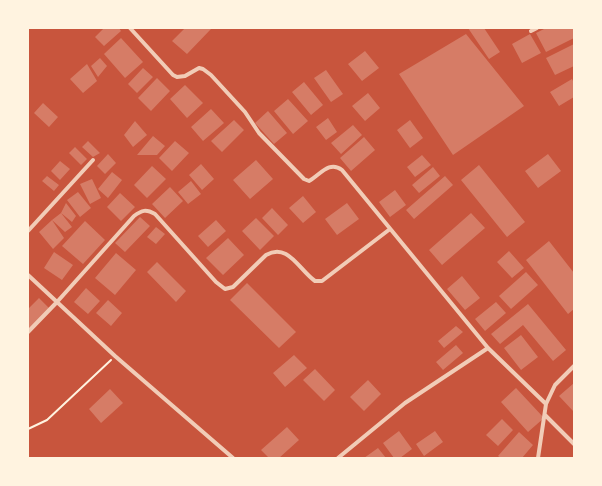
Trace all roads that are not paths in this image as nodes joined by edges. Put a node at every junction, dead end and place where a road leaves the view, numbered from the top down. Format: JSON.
{"nodes":[{"id":1,"x":130,"y":28,"type":"edge"},
{"id":2,"x":537,"y":28,"type":"edge"},
{"id":3,"x":531,"y":31,"type":"dead end"},
{"id":4,"x":93,"y":160,"type":"dead end"},
{"id":5,"x":390,"y":229,"type":"junction"},
{"id":6,"x":28,"y":231,"type":"edge"},
{"id":7,"x":28,"y":275,"type":"edge"},
{"id":8,"x":57,"y":302,"type":"junction"},
{"id":9,"x":28,"y":332,"type":"edge"},
{"id":10,"x":488,"y":348,"type":"junction"},
{"id":11,"x":574,"y":366,"type":"edge"},
{"id":12,"x":546,"y":404,"type":"junction"},
{"id":13,"x":545,"y":415,"type":"junction"},
{"id":14,"x":574,"y":444,"type":"edge"},
{"id":15,"x":233,"y":458,"type":"edge"},
{"id":16,"x":338,"y":458,"type":"edge"},
{"id":17,"x":538,"y":458,"type":"edge"}],
"edges":[{"from":1,"to":5,"type":"street"},
{"from":2,"to":3,"type":"street"},
{"from":4,"to":6,"type":"street"},
{"from":5,"to":8,"type":"street"},
{"from":5,"to":10,"type":"street"},
{"from":7,"to":8,"type":"street"},
{"from":8,"to":9,"type":"street"},
{"from":8,"to":15,"type":"street"},
{"from":10,"to":12,"type":"street"},
{"from":10,"to":16,"type":"street"},
{"from":11,"to":12,"type":"street"},
{"from":12,"to":13,"type":"street"},
{"from":13,"to":14,"type":"street"},
{"from":13,"to":17,"type":"street"}]}
